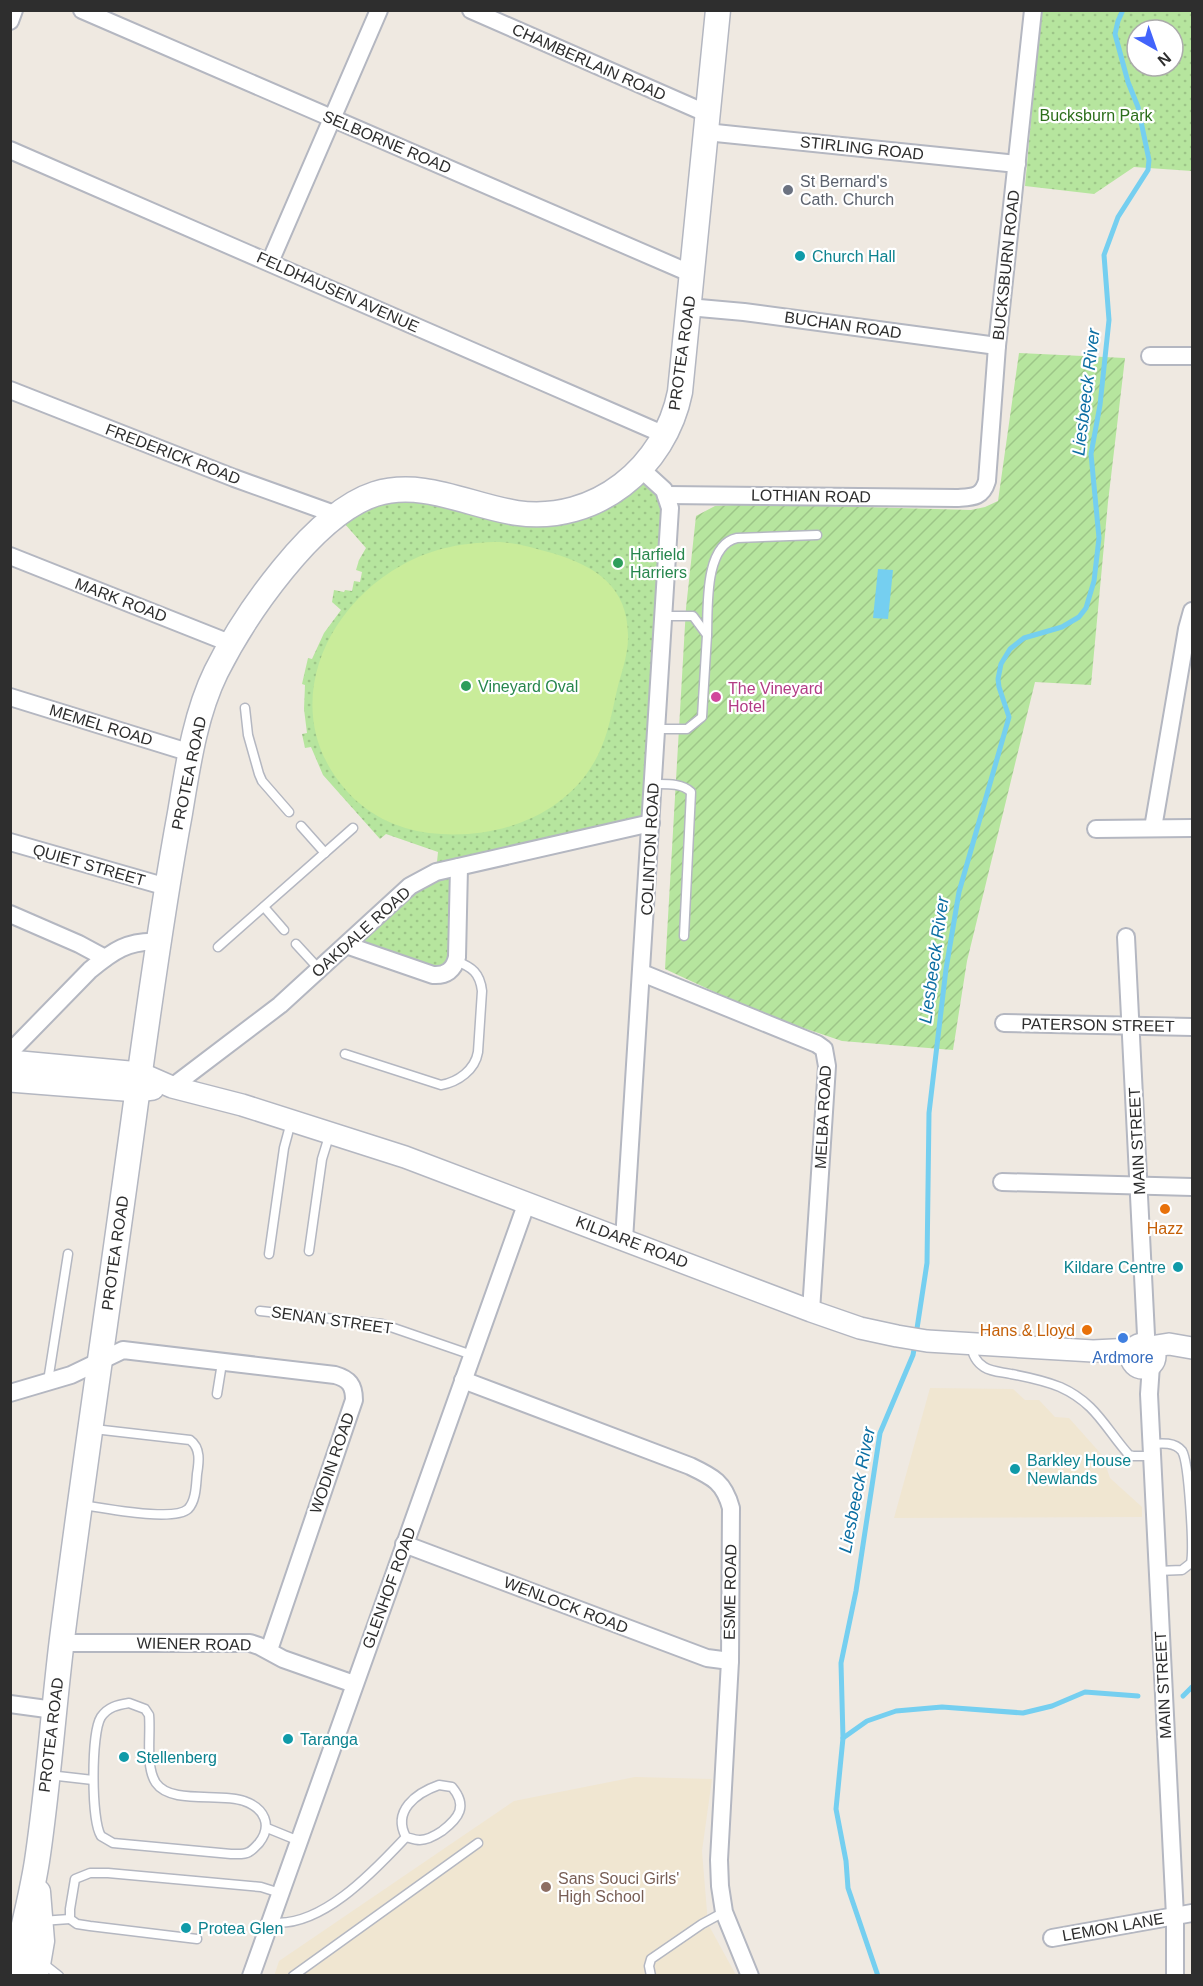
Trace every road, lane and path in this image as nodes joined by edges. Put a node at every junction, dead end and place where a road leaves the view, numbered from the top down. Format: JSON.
{"nodes":[{"id":1,"x":14,"y":10,"type":"edge"},
{"id":2,"x":82,"y":10,"type":"edge"},
{"id":3,"x":379,"y":10,"type":"edge"},
{"id":4,"x":471,"y":10,"type":"edge"},
{"id":5,"x":718,"y":10,"type":"edge"},
{"id":6,"x":1033,"y":10,"type":"edge"},
{"id":7,"x":10,"y":21,"type":"edge"},
{"id":8,"x":332,"y":119,"type":"junction"},
{"id":9,"x":707,"y":123,"type":"junction"},
{"id":10,"x":10,"y":150,"type":"edge"},
{"id":11,"x":1017,"y":164,"type":"junction"},
{"id":12,"x":270,"y":262,"type":"junction"},
{"id":13,"x":692,"y":274,"type":"junction"},
{"id":14,"x":688,"y":307,"type":"junction"},
{"id":15,"x":997,"y":346,"type":"junction"},
{"id":16,"x":1150,"y":356,"type":"dead end"},
{"id":17,"x":1192,"y":356,"type":"edge"},
{"id":18,"x":10,"y":390,"type":"edge"},
{"id":19,"x":665,"y":435,"type":"junction"},
{"id":20,"x":641,"y":469,"type":"junction"},
{"id":21,"x":666,"y":495,"type":"junction"},
{"id":22,"x":957,"y":498,"type":"joint"},
{"id":23,"x":337,"y":515,"type":"junction"},
{"id":24,"x":817,"y":535,"type":"dead end"},
{"id":25,"x":10,"y":556,"type":"edge"},
{"id":26,"x":1192,"y":611,"type":"edge"},
{"id":27,"x":664,"y":616,"type":"junction"},
{"id":28,"x":1190,"y":629,"type":"edge"},
{"id":29,"x":707,"y":635,"type":"junction"},
{"id":30,"x":232,"y":644,"type":"junction"},
{"id":31,"x":10,"y":697,"type":"edge"},
{"id":32,"x":245,"y":708,"type":"dead end"},
{"id":33,"x":657,"y":729,"type":"junction"},
{"id":34,"x":191,"y":753,"type":"junction"},
{"id":35,"x":654,"y":784,"type":"junction"},
{"id":36,"x":289,"y":812,"type":"dead end"},
{"id":37,"x":651,"y":823,"type":"junction"},
{"id":38,"x":301,"y":826,"type":"dead end"},
{"id":39,"x":353,"y":828,"type":"dead end"},
{"id":40,"x":1153,"y":828,"type":"junction"},
{"id":41,"x":1192,"y":828,"type":"edge"},
{"id":42,"x":1096,"y":829,"type":"dead end"},
{"id":43,"x":10,"y":842,"type":"edge"},
{"id":44,"x":325,"y":853,"type":"junction"},
{"id":45,"x":459,"y":867,"type":"junction"},
{"id":46,"x":167,"y":887,"type":"junction"},
{"id":47,"x":264,"y":907,"type":"junction"},
{"id":48,"x":10,"y":914,"type":"edge"},
{"id":49,"x":284,"y":930,"type":"dead end"},
{"id":50,"x":684,"y":936,"type":"dead end"},
{"id":51,"x":1126,"y":937,"type":"dead end"},
{"id":52,"x":159,"y":942,"type":"junction"},
{"id":53,"x":296,"y":944,"type":"dead end"},
{"id":54,"x":346,"y":945,"type":"junction"},
{"id":55,"x":218,"y":947,"type":"dead end"},
{"id":56,"x":105,"y":958,"type":"junction"},
{"id":57,"x":456,"y":961,"type":"junction"},
{"id":58,"x":319,"y":969,"type":"junction"},
{"id":59,"x":642,"y":973,"type":"junction"},
{"id":60,"x":1004,"y":1023,"type":"dead end"},
{"id":61,"x":1132,"y":1026,"type":"junction"},
{"id":62,"x":1192,"y":1027,"type":"edge"},
{"id":63,"x":10,"y":1052,"type":"edge"},
{"id":64,"x":345,"y":1054,"type":"dead end"},
{"id":65,"x":10,"y":1061,"type":"edge"},
{"id":66,"x":10,"y":1081,"type":"edge"},
{"id":67,"x":139,"y":1082,"type":"junction"},
{"id":68,"x":172,"y":1087,"type":"junction"},
{"id":69,"x":291,"y":1120,"type":"junction"},
{"id":70,"x":330,"y":1133,"type":"junction"},
{"id":71,"x":1002,"y":1182,"type":"dead end"},
{"id":72,"x":1140,"y":1185,"type":"junction"},
{"id":73,"x":1192,"y":1186,"type":"edge"},
{"id":74,"x":527,"y":1202,"type":"junction"},
{"id":75,"x":624,"y":1240,"type":"junction"},
{"id":76,"x":309,"y":1251,"type":"dead end"},
{"id":77,"x":68,"y":1254,"type":"dead end"},
{"id":78,"x":269,"y":1254,"type":"dead end"},
{"id":79,"x":260,"y":1311,"type":"dead end"},
{"id":80,"x":811,"y":1311,"type":"junction"},
{"id":81,"x":971,"y":1343,"type":"junction"},
{"id":82,"x":1189,"y":1348,"type":"edge"},
{"id":83,"x":472,"y":1355,"type":"junction"},
{"id":84,"x":1144,"y":1356,"type":"junction"},
{"id":85,"x":99,"y":1362,"type":"junction"},
{"id":86,"x":222,"y":1363,"type":"junction"},
{"id":87,"x":463,"y":1380,"type":"junction"},
{"id":88,"x":48,"y":1382,"type":"junction"},
{"id":89,"x":10,"y":1393,"type":"edge"},
{"id":90,"x":216,"y":1394,"type":"dead end"},
{"id":91,"x":90,"y":1428,"type":"junction"},
{"id":92,"x":1152,"y":1450,"type":"junction"},
{"id":93,"x":80,"y":1505,"type":"junction"},
{"id":94,"x":404,"y":1544,"type":"junction"},
{"id":95,"x":1156,"y":1571,"type":"junction"},
{"id":96,"x":61,"y":1643,"type":"junction"},
{"id":97,"x":269,"y":1650,"type":"junction"},
{"id":98,"x":730,"y":1660,"type":"junction"},
{"id":99,"x":354,"y":1684,"type":"junction"},
{"id":100,"x":10,"y":1704,"type":"edge"},
{"id":101,"x":54,"y":1710,"type":"junction"},
{"id":102,"x":46,"y":1775,"type":"junction"},
{"id":103,"x":93,"y":1780,"type":"junction"},
{"id":104,"x":267,"y":1828,"type":"junction"},
{"id":105,"x":406,"y":1837,"type":"junction"},
{"id":106,"x":299,"y":1841,"type":"junction"},
{"id":107,"x":478,"y":1843,"type":"dead end"},
{"id":108,"x":37,"y":1863,"type":"junction"},
{"id":109,"x":280,"y":1893,"type":"junction"},
{"id":110,"x":724,"y":1912,"type":"junction"},
{"id":111,"x":1192,"y":1913,"type":"edge"},
{"id":112,"x":1175,"y":1916,"type":"junction"},
{"id":113,"x":70,"y":1919,"type":"junction"},
{"id":114,"x":40,"y":1921,"type":"junction"},
{"id":115,"x":270,"y":1922,"type":"junction"},
{"id":116,"x":1052,"y":1938,"type":"dead end"},
{"id":117,"x":196,"y":1939,"type":"dead end"},
{"id":118,"x":37,"y":1967,"type":"edge"},
{"id":119,"x":13,"y":1976,"type":"edge"},
{"id":120,"x":59,"y":1976,"type":"edge"},
{"id":121,"x":251,"y":1976,"type":"edge"},
{"id":122,"x":293,"y":1976,"type":"edge"},
{"id":123,"x":651,"y":1976,"type":"edge"},
{"id":124,"x":750,"y":1976,"type":"edge"},
{"id":125,"x":1175,"y":1976,"type":"edge"}],
"edges":[{"from":1,"to":7,"type":"street"},
{"from":2,"to":8,"type":"street","name":"SELBORNE ROAD"},
{"from":3,"to":8,"type":"street"},
{"from":4,"to":9,"type":"street","name":"CHAMBERLAIN ROAD"},
{"from":5,"to":9,"type":"main road","name":"PROTEA ROAD"},
{"from":6,"to":11,"type":"street","name":"BUCKSBURN ROAD"},
{"from":8,"to":12,"type":"street"},
{"from":8,"to":13,"type":"street","name":"SELBORNE ROAD"},
{"from":9,"to":11,"type":"street","name":"STIRLING ROAD"},
{"from":9,"to":13,"type":"main road","name":"PROTEA ROAD"},
{"from":10,"to":12,"type":"street","name":"FELDHAUSEN AVENUE"},
{"from":11,"to":15,"type":"street","name":"BUCKSBURN ROAD"},
{"from":12,"to":19,"type":"street","name":"FELDHAUSEN AVENUE"},
{"from":13,"to":14,"type":"main road","name":"PROTEA ROAD"},
{"from":14,"to":15,"type":"street","name":"BUCHAN ROAD"},
{"from":14,"to":19,"type":"main road","name":"PROTEA ROAD"},
{"from":15,"to":22,"type":"street","name":"BUCKSBURN ROAD"},
{"from":16,"to":17,"type":"street"},
{"from":18,"to":23,"type":"street","name":"FREDERICK ROAD"},
{"from":19,"to":20,"type":"main road","name":"PROTEA ROAD"},
{"from":20,"to":21,"type":"street"},
{"from":20,"to":23,"type":"main road","name":"PROTEA ROAD"},
{"from":21,"to":22,"type":"street","name":"LOTHIAN ROAD"},
{"from":21,"to":27,"type":"street","name":"COLINTON ROAD"},
{"from":23,"to":30,"type":"main road","name":"PROTEA ROAD"},
{"from":24,"to":29,"type":"lane"},
{"from":25,"to":30,"type":"street","name":"MARK ROAD"},
{"from":26,"to":28,"type":"street"},
{"from":27,"to":29,"type":"lane"},
{"from":27,"to":33,"type":"street","name":"COLINTON ROAD"},
{"from":28,"to":40,"type":"street"},
{"from":29,"to":33,"type":"lane"},
{"from":30,"to":34,"type":"main road","name":"PROTEA ROAD"},
{"from":31,"to":34,"type":"street","name":"MEMEL ROAD"},
{"from":32,"to":36,"type":"lane"},
{"from":33,"to":35,"type":"street","name":"COLINTON ROAD"},
{"from":34,"to":46,"type":"main road","name":"PROTEA ROAD"},
{"from":35,"to":37,"type":"street","name":"COLINTON ROAD"},
{"from":35,"to":50,"type":"lane"},
{"from":37,"to":45,"type":"street","name":"OAKDALE ROAD"},
{"from":37,"to":59,"type":"street","name":"COLINTON ROAD"},
{"from":38,"to":44,"type":"lane"},
{"from":39,"to":44,"type":"lane"},
{"from":40,"to":41,"type":"street"},
{"from":40,"to":42,"type":"street"},
{"from":43,"to":46,"type":"street","name":"QUIET STREET"},
{"from":44,"to":47,"type":"lane"},
{"from":45,"to":54,"type":"street","name":"OAKDALE ROAD"},
{"from":45,"to":57,"type":"street"},
{"from":46,"to":52,"type":"main road","name":"PROTEA ROAD"},
{"from":47,"to":49,"type":"lane"},
{"from":47,"to":55,"type":"lane"},
{"from":48,"to":56,"type":"street"},
{"from":51,"to":61,"type":"street","name":"MAIN STREET"},
{"from":52,"to":56,"type":"street"},
{"from":52,"to":67,"type":"main road","name":"PROTEA ROAD"},
{"from":53,"to":58,"type":"lane"},
{"from":54,"to":57,"type":"street"},
{"from":54,"to":58,"type":"street","name":"OAKDALE ROAD"},
{"from":56,"to":63,"type":"street"},
{"from":57,"to":64,"type":"lane"},
{"from":58,"to":68,"type":"street","name":"OAKDALE ROAD"},
{"from":59,"to":75,"type":"street","name":"COLINTON ROAD"},
{"from":59,"to":80,"type":"street","name":"MELBA ROAD"},
{"from":60,"to":61,"type":"street","name":"PATERSON STREET"},
{"from":61,"to":62,"type":"street","name":"PATERSON STREET"},
{"from":61,"to":72,"type":"street","name":"MAIN STREET"},
{"from":65,"to":67,"type":"street"},
{"from":66,"to":67,"type":"street"},
{"from":67,"to":68,"type":"street","name":"KILDARE ROAD"},
{"from":67,"to":85,"type":"main road","name":"PROTEA ROAD"},
{"from":68,"to":69,"type":"street","name":"KILDARE ROAD"},
{"from":69,"to":70,"type":"street","name":"KILDARE ROAD"},
{"from":69,"to":78,"type":"lane"},
{"from":70,"to":74,"type":"street","name":"KILDARE ROAD"},
{"from":70,"to":76,"type":"lane"},
{"from":71,"to":72,"type":"street"},
{"from":72,"to":73,"type":"street"},
{"from":72,"to":84,"type":"street","name":"MAIN STREET"},
{"from":74,"to":75,"type":"street","name":"KILDARE ROAD"},
{"from":74,"to":83,"type":"street","name":"GLENHOF ROAD"},
{"from":75,"to":80,"type":"street","name":"KILDARE ROAD"},
{"from":77,"to":88,"type":"lane"},
{"from":79,"to":83,"type":"lane","name":"SENAN STREET"},
{"from":80,"to":81,"type":"street","name":"KILDARE ROAD"},
{"from":81,"to":84,"type":"street","name":"KILDARE ROAD"},
{"from":81,"to":92,"type":"lane"},
{"from":82,"to":84,"type":"street","name":"KILDARE ROAD"},
{"from":83,"to":87,"type":"street","name":"GLENHOF ROAD"},
{"from":84,"to":92,"type":"street","name":"MAIN STREET"},
{"from":85,"to":86,"type":"street","name":"WODIN ROAD"},
{"from":85,"to":88,"type":"street","name":"WODIN ROAD"},
{"from":85,"to":91,"type":"main road","name":"PROTEA ROAD"},
{"from":86,"to":90,"type":"lane"},
{"from":86,"to":97,"type":"street","name":"WODIN ROAD"},
{"from":87,"to":94,"type":"street","name":"GLENHOF ROAD"},
{"from":87,"to":98,"type":"street","name":"ESME ROAD"},
{"from":88,"to":89,"type":"street","name":"WODIN ROAD"},
{"from":91,"to":93,"type":"main road","name":"PROTEA ROAD"},
{"from":91,"to":93,"type":"lane"},
{"from":92,"to":95,"type":"street","name":"MAIN STREET"},
{"from":92,"to":95,"type":"lane"},
{"from":93,"to":96,"type":"main road","name":"PROTEA ROAD"},
{"from":94,"to":98,"type":"street","name":"WENLOCK ROAD"},
{"from":94,"to":99,"type":"street","name":"GLENHOF ROAD"},
{"from":95,"to":112,"type":"street","name":"MAIN STREET"},
{"from":96,"to":97,"type":"street","name":"WIENER ROAD"},
{"from":96,"to":101,"type":"main road","name":"PROTEA ROAD"},
{"from":97,"to":99,"type":"street","name":"WIENER ROAD"},
{"from":98,"to":110,"type":"street","name":"ESME ROAD"},
{"from":99,"to":106,"type":"street","name":"GLENHOF ROAD"},
{"from":100,"to":101,"type":"street"},
{"from":101,"to":102,"type":"main road","name":"PROTEA ROAD"},
{"from":102,"to":103,"type":"lane"},
{"from":102,"to":108,"type":"main road","name":"PROTEA ROAD"},
{"from":103,"to":104,"type":"lane"},
{"from":103,"to":104,"type":"lane"},
{"from":104,"to":106,"type":"lane"},
{"from":105,"to":105,"type":"lane"},
{"from":105,"to":115,"type":"lane"},
{"from":106,"to":109,"type":"street","name":"GLENHOF ROAD"},
{"from":107,"to":122,"type":"lane"},
{"from":108,"to":114,"type":"main road","name":"PROTEA ROAD"},
{"from":108,"to":119,"type":"main road","name":"PROTEA ROAD"},
{"from":109,"to":113,"type":"lane"},
{"from":109,"to":115,"type":"street","name":"GLENHOF ROAD"},
{"from":110,"to":123,"type":"lane"},
{"from":110,"to":124,"type":"street","name":"ESME ROAD"},
{"from":111,"to":112,"type":"street","name":"LEMON LANE"},
{"from":112,"to":116,"type":"street","name":"LEMON LANE"},
{"from":112,"to":125,"type":"street","name":"MAIN STREET"},
{"from":113,"to":114,"type":"lane"},
{"from":113,"to":117,"type":"lane"},
{"from":114,"to":118,"type":"main road","name":"PROTEA ROAD"},
{"from":115,"to":121,"type":"street","name":"GLENHOF ROAD"},
{"from":118,"to":120,"type":"lane"}]}
